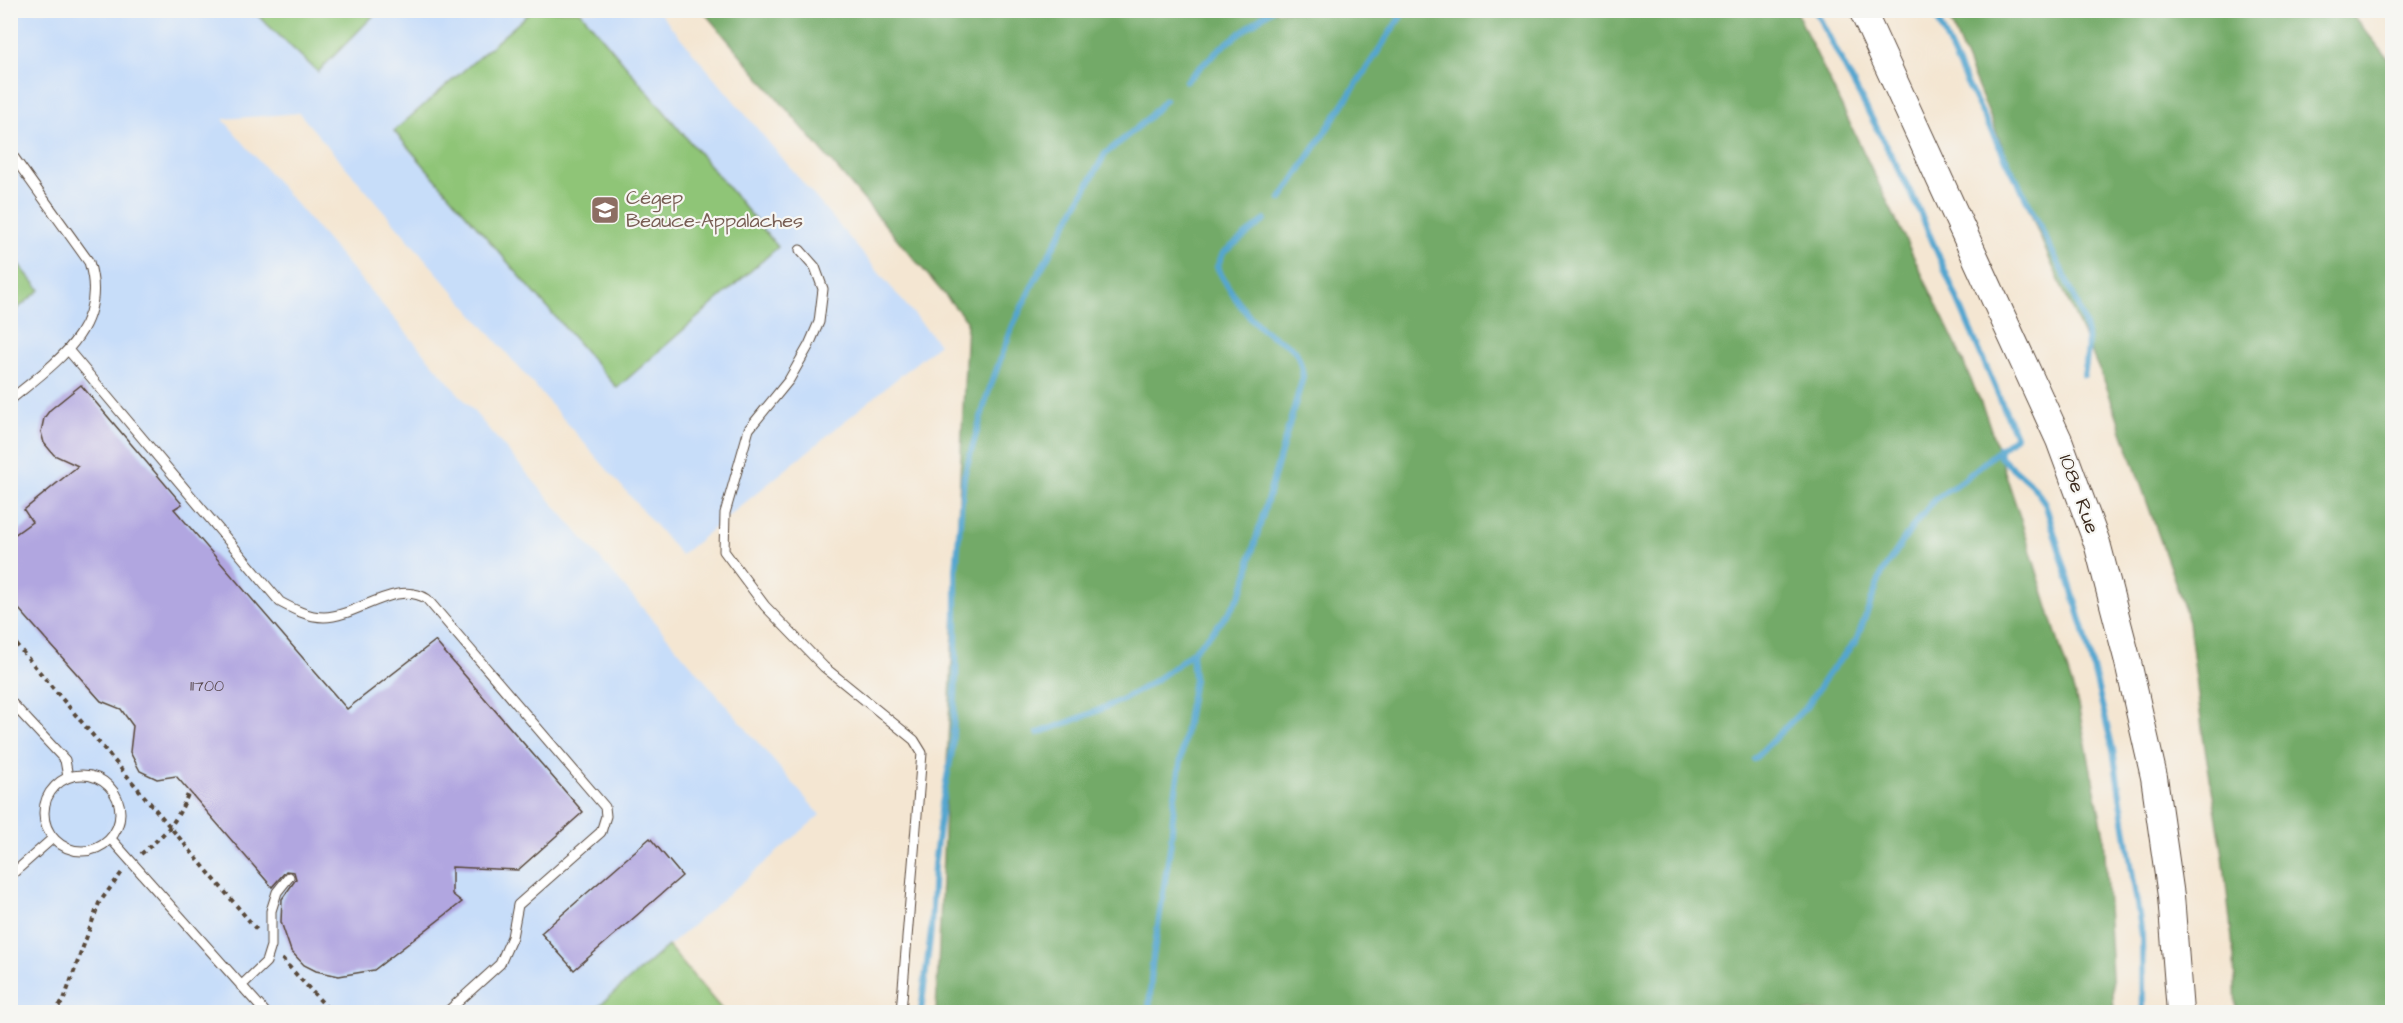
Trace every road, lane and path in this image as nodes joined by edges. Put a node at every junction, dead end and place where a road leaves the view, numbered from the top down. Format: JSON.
{"nodes":[{"id":1,"x":1862,"y":10,"type":"edge"},
{"id":2,"x":10,"y":152,"type":"edge"},
{"id":3,"x":800,"y":250,"type":"dead end"},
{"id":4,"x":69,"y":351,"type":"junction"},
{"id":5,"x":10,"y":400,"type":"edge"},
{"id":6,"x":10,"y":637,"type":"edge"},
{"id":7,"x":10,"y":701,"type":"edge"},
{"id":8,"x":68,"y":777,"type":"junction"},
{"id":9,"x":189,"y":792,"type":"dead end"},
{"id":10,"x":171,"y":828,"type":"junction"},
{"id":11,"x":53,"y":838,"type":"junction"},
{"id":12,"x":111,"y":839,"type":"junction"},
{"id":13,"x":134,"y":861,"type":"junction"},
{"id":14,"x":10,"y":876,"type":"edge"},
{"id":15,"x":289,"y":877,"type":"dead end"},
{"id":16,"x":260,"y":933,"type":"dead end"},
{"id":17,"x":289,"y":968,"type":"dead end"},
{"id":18,"x":241,"y":986,"type":"junction"},
{"id":19,"x":52,"y":1012,"type":"edge"},
{"id":20,"x":265,"y":1012,"type":"edge"},
{"id":21,"x":331,"y":1012,"type":"edge"},
{"id":22,"x":447,"y":1012,"type":"edge"},
{"id":23,"x":901,"y":1012,"type":"edge"},
{"id":24,"x":2180,"y":1012,"type":"edge"}],
"edges":[{"from":1,"to":24,"type":"main road","name":"108e Rue"},
{"from":2,"to":4,"type":"lane"},
{"from":3,"to":23,"type":"lane"},
{"from":4,"to":5,"type":"lane"},
{"from":4,"to":22,"type":"lane"},
{"from":6,"to":10,"type":"path"},
{"from":7,"to":8,"type":"lane"},
{"from":8,"to":11,"type":"lane"},
{"from":8,"to":12,"type":"lane"},
{"from":9,"to":10,"type":"path"},
{"from":10,"to":13,"type":"path"},
{"from":10,"to":16,"type":"path"},
{"from":11,"to":12,"type":"lane"},
{"from":11,"to":14,"type":"lane"},
{"from":12,"to":13,"type":"lane"},
{"from":13,"to":18,"type":"lane"},
{"from":13,"to":19,"type":"path"},
{"from":15,"to":18,"type":"lane"},
{"from":17,"to":21,"type":"path"},
{"from":18,"to":20,"type":"lane"}]}
